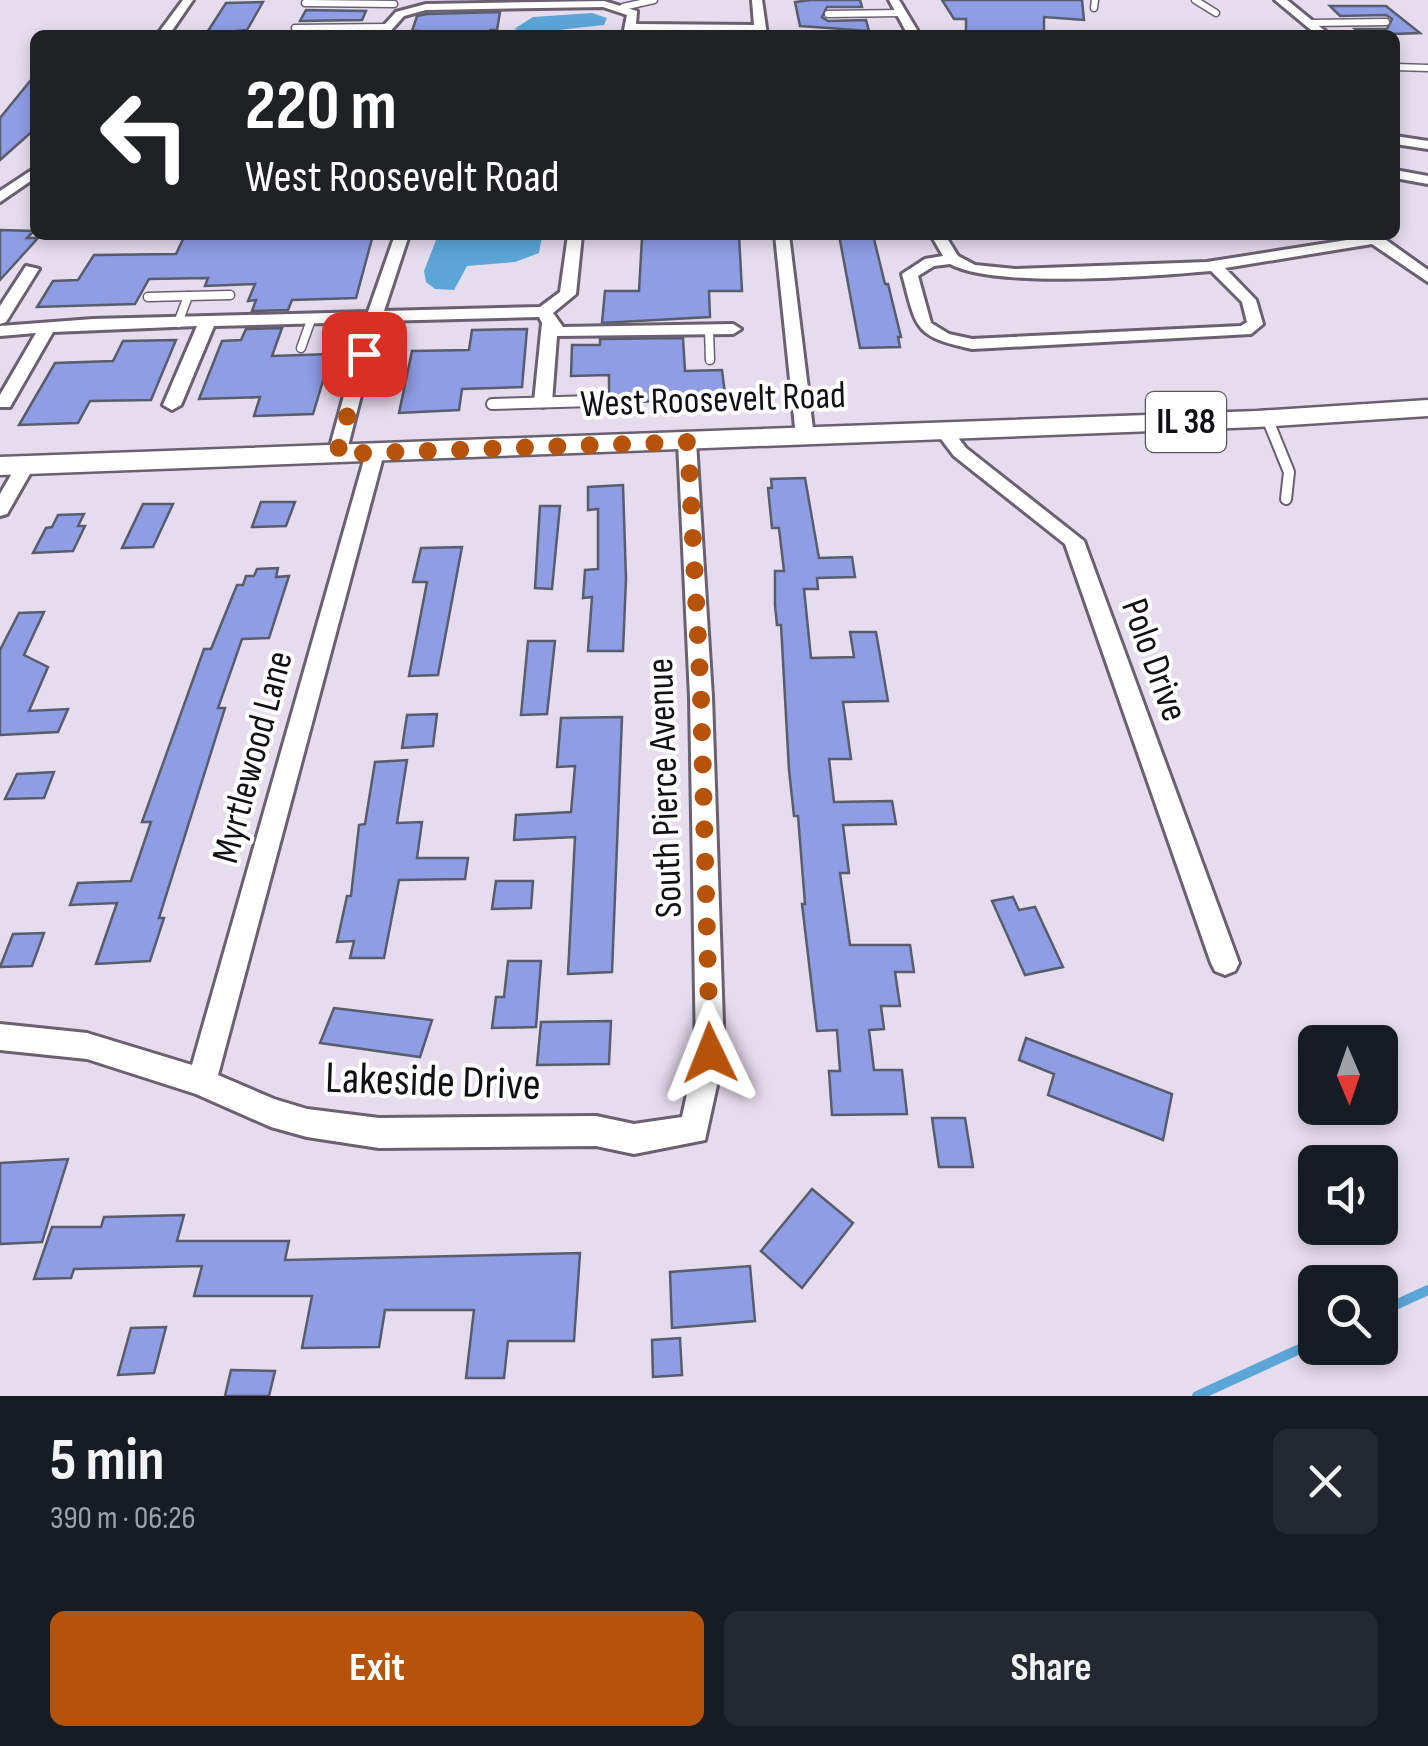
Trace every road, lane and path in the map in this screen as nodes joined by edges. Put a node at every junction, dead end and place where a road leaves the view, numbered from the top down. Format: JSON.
{"nodes":[{"id":1,"x":188,"y":0,"type":"edge"},
{"id":2,"x":654,"y":0,"type":"edge"},
{"id":3,"x":757,"y":0,"type":"edge"},
{"id":4,"x":894,"y":0,"type":"edge"},
{"id":5,"x":1196,"y":0,"type":"edge"},
{"id":6,"x":1280,"y":0,"type":"edge"},
{"id":7,"x":394,"y":2,"type":"edge"},
{"id":8,"x":593,"y":2,"type":"edge"},
{"id":9,"x":305,"y":3,"type":"dead end"},
{"id":10,"x":528,"y":3,"type":"edge"},
{"id":11,"x":461,"y":4,"type":"edge"},
{"id":12,"x":623,"y":7,"type":"junction"},
{"id":13,"x":407,"y":11,"type":"junction"},
{"id":14,"x":902,"y":13,"type":"junction"},
{"id":15,"x":828,"y":14,"type":"dead end"},
{"id":16,"x":1216,"y":14,"type":"dead end"},
{"id":17,"x":1386,"y":22,"type":"dead end"},
{"id":18,"x":1312,"y":23,"type":"junction"},
{"id":19,"x":294,"y":28,"type":"dead end"},
{"id":20,"x":166,"y":30,"type":"edge"},
{"id":21,"x":355,"y":30,"type":"edge"},
{"id":22,"x":386,"y":30,"type":"edge"},
{"id":23,"x":630,"y":30,"type":"edge"},
{"id":24,"x":761,"y":30,"type":"edge"},
{"id":25,"x":911,"y":30,"type":"edge"},
{"id":26,"x":1319,"y":30,"type":"edge"},
{"id":27,"x":1400,"y":67,"type":"edge"},
{"id":28,"x":1428,"y":68,"type":"edge"},
{"id":29,"x":1400,"y":141,"type":"edge"},
{"id":30,"x":1428,"y":145,"type":"edge"},
{"id":31,"x":1400,"y":175,"type":"edge"},
{"id":32,"x":30,"y":176,"type":"edge"},
{"id":33,"x":1428,"y":180,"type":"edge"},
{"id":34,"x":0,"y":198,"type":"edge"},
{"id":35,"x":400,"y":240,"type":"edge"},
{"id":36,"x":574,"y":240,"type":"edge"},
{"id":37,"x":783,"y":240,"type":"edge"},
{"id":38,"x":941,"y":240,"type":"edge"},
{"id":39,"x":1355,"y":240,"type":"edge"},
{"id":40,"x":1375,"y":240,"type":"edge"},
{"id":41,"x":952,"y":259,"type":"junction"},
{"id":42,"x":1214,"y":266,"type":"junction"},
{"id":43,"x":31,"y":269,"type":"dead end"},
{"id":44,"x":1428,"y":278,"type":"edge"},
{"id":45,"x":230,"y":295,"type":"dead end"},
{"id":46,"x":188,"y":296,"type":"junction"},
{"id":47,"x":148,"y":298,"type":"dead end"},
{"id":48,"x":547,"y":318,"type":"junction"},
{"id":49,"x":0,"y":319,"type":"edge"},
{"id":50,"x":373,"y":319,"type":"junction"},
{"id":51,"x":311,"y":320,"type":"junction"},
{"id":52,"x":178,"y":322,"type":"junction"},
{"id":53,"x":207,"y":322,"type":"junction"},
{"id":54,"x":732,"y":329,"type":"dead end"},
{"id":55,"x":46,"y":330,"type":"junction"},
{"id":56,"x":708,"y":330,"type":"junction"},
{"id":57,"x":0,"y":331,"type":"edge"},
{"id":58,"x":301,"y":348,"type":"dead end"},
{"id":59,"x":710,"y":360,"type":"dead end"},
{"id":60,"x":593,"y":401,"type":"dead end"},
{"id":61,"x":543,"y":402,"type":"junction"},
{"id":62,"x":2,"y":404,"type":"edge"},
{"id":63,"x":492,"y":404,"type":"dead end"},
{"id":64,"x":172,"y":405,"type":"dead end"},
{"id":65,"x":1428,"y":408,"type":"edge"},
{"id":66,"x":1266,"y":418,"type":"junction"},
{"id":67,"x":944,"y":431,"type":"junction"},
{"id":68,"x":805,"y":437,"type":"junction"},
{"id":69,"x":688,"y":442,"type":"junction"},
{"id":70,"x":376,"y":453,"type":"junction"},
{"id":71,"x":337,"y":454,"type":"junction"},
{"id":72,"x":13,"y":466,"type":"edge"},
{"id":73,"x":1286,"y":499,"type":"dead end"},
{"id":74,"x":0,"y":510,"type":"edge"},
{"id":75,"x":1225,"y":964,"type":"dead end"},
{"id":76,"x":0,"y":1037,"type":"edge"},
{"id":77,"x":202,"y":1082,"type":"junction"},
{"id":78,"x":694,"y":1130,"type":"joint"}],
"edges":[{"from":1,"to":20,"type":"street"},
{"from":2,"to":12,"type":"lane"},
{"from":3,"to":24,"type":"street"},
{"from":4,"to":14,"type":"street"},
{"from":5,"to":16,"type":"lane"},
{"from":6,"to":18,"type":"street"},
{"from":7,"to":9,"type":"lane"},
{"from":7,"to":13,"type":"lane"},
{"from":8,"to":10,"type":"street"},
{"from":8,"to":12,"type":"street"},
{"from":10,"to":11,"type":"street"},
{"from":11,"to":13,"type":"street"},
{"from":12,"to":23,"type":"street"},
{"from":13,"to":22,"type":"street"},
{"from":14,"to":15,"type":"lane"},
{"from":14,"to":25,"type":"street"},
{"from":17,"to":18,"type":"lane"},
{"from":18,"to":26,"type":"street"},
{"from":19,"to":21,"type":"lane"},
{"from":27,"to":28,"type":"lane"},
{"from":29,"to":30,"type":"street"},
{"from":31,"to":33,"type":"street"},
{"from":32,"to":34,"type":"street"},
{"from":35,"to":50,"type":"street"},
{"from":36,"to":48,"type":"street"},
{"from":37,"to":68,"type":"street"},
{"from":38,"to":41,"type":"street"},
{"from":39,"to":42,"type":"street"},
{"from":40,"to":44,"type":"street"},
{"from":41,"to":42,"type":"street"},
{"from":41,"to":42,"type":"street"},
{"from":43,"to":49,"type":"street"},
{"from":45,"to":46,"type":"lane"},
{"from":46,"to":47,"type":"lane"},
{"from":46,"to":52,"type":"lane"},
{"from":48,"to":50,"type":"street"},
{"from":48,"to":56,"type":"street"},
{"from":48,"to":61,"type":"street"},
{"from":50,"to":51,"type":"street"},
{"from":50,"to":71,"type":"street"},
{"from":51,"to":53,"type":"street"},
{"from":51,"to":58,"type":"lane"},
{"from":52,"to":53,"type":"street"},
{"from":52,"to":55,"type":"street"},
{"from":53,"to":64,"type":"street"},
{"from":54,"to":56,"type":"street"},
{"from":55,"to":57,"type":"street"},
{"from":55,"to":62,"type":"street"},
{"from":56,"to":59,"type":"lane"},
{"from":60,"to":61,"type":"lane"},
{"from":61,"to":63,"type":"lane"},
{"from":65,"to":66,"type":"main road","name":"West Roosevelt Road","number":"IL 38"},
{"from":66,"to":67,"type":"main road","name":"West Roosevelt Road","number":"IL 38"},
{"from":66,"to":73,"type":"lane"},
{"from":67,"to":68,"type":"main road","name":"West Roosevelt Road","number":"IL 38"},
{"from":67,"to":75,"type":"street","name":"Polo Drive"},
{"from":68,"to":69,"type":"main road","name":"West Roosevelt Road","number":"IL 38"},
{"from":69,"to":70,"type":"main road","name":"West Roosevelt Road","number":"IL 38"},
{"from":69,"to":78,"type":"street","name":"South Pierce Avenue"},
{"from":70,"to":71,"type":"main road","name":"West Roosevelt Road","number":"IL 38"},
{"from":70,"to":77,"type":"street","name":"Myrtlewood Lane"},
{"from":71,"to":72,"type":"main road","name":"West Roosevelt Road","number":"IL 38"},
{"from":72,"to":74,"type":"street"},
{"from":76,"to":77,"type":"street","name":"Lakeside Drive"},
{"from":77,"to":78,"type":"street","name":"Lakeside Drive"}]}
